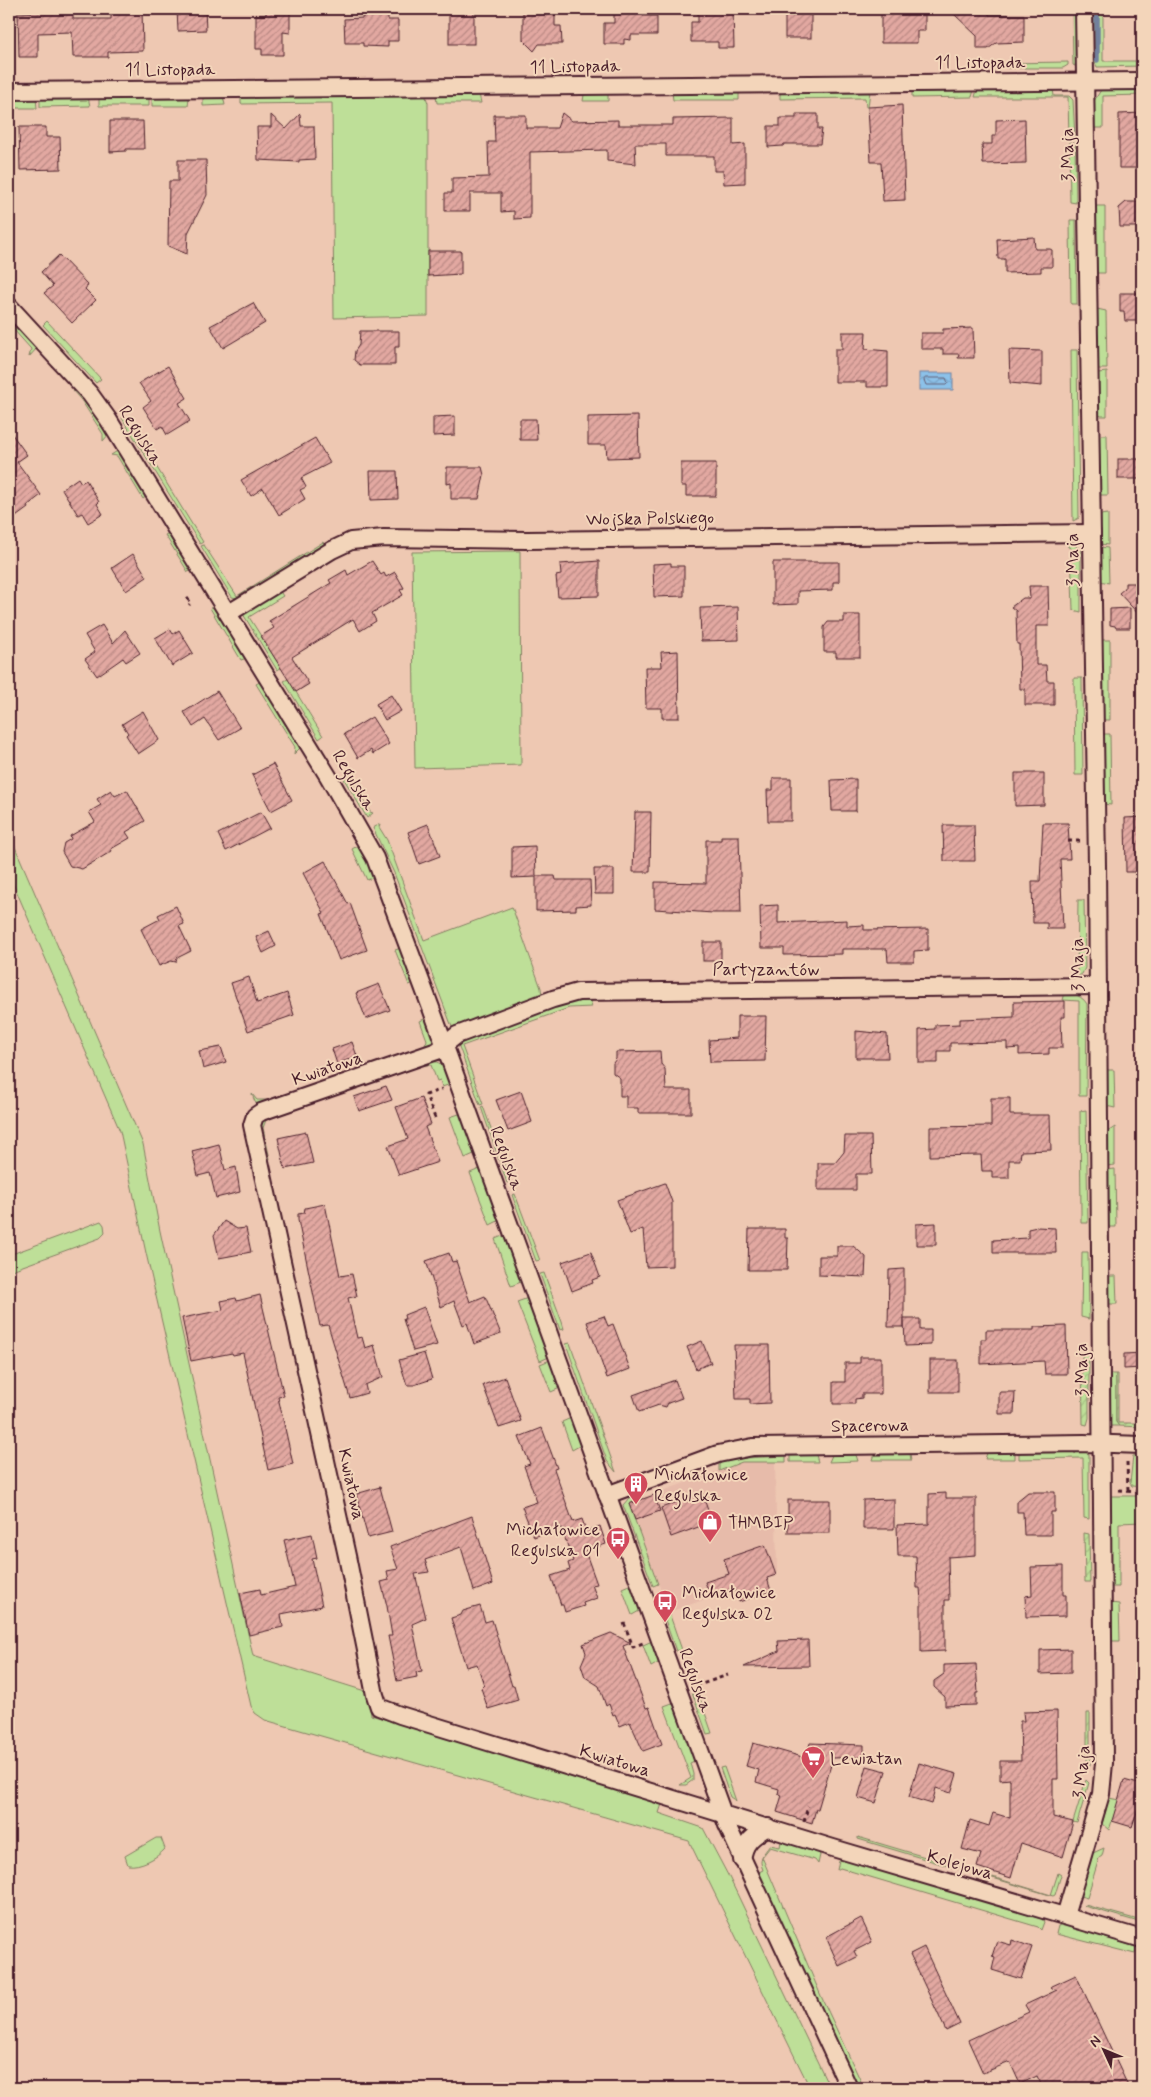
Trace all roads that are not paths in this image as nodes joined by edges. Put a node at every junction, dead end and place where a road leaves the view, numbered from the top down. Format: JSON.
{"nodes":[{"id":1,"x":1084,"y":9,"type":"edge"},
{"id":2,"x":1086,"y":81,"type":"junction"},
{"id":3,"x":1142,"y":81,"type":"edge"},
{"id":4,"x":9,"y":91,"type":"edge"},
{"id":5,"x":9,"y":306,"type":"edge"},
{"id":6,"x":1092,"y":533,"type":"junction"},
{"id":7,"x":229,"y":613,"type":"junction"},
{"id":8,"x":1098,"y":986,"type":"junction"},
{"id":9,"x":445,"y":1045,"type":"junction"},
{"id":10,"x":1103,"y":1444,"type":"junction"},
{"id":11,"x":1142,"y":1446,"type":"edge"},
{"id":12,"x":607,"y":1495,"type":"junction"},
{"id":13,"x":723,"y":1814,"type":"junction"},
{"id":14,"x":768,"y":1827,"type":"junction"},
{"id":15,"x":742,"y":1860,"type":"junction"},
{"id":16,"x":1065,"y":1916,"type":"junction"},
{"id":17,"x":1142,"y":1939,"type":"edge"},
{"id":18,"x":849,"y":2088,"type":"edge"}],
"edges":[{"from":1,"to":2,"type":"street","name":"3 Maja"},
{"from":2,"to":3,"type":"street","name":"11 Listopada"},
{"from":2,"to":4,"type":"street","name":"11 Listopada"},
{"from":2,"to":6,"type":"street","name":"3 Maja"},
{"from":5,"to":7,"type":"street","name":"Regulska"},
{"from":6,"to":7,"type":"street","name":"Wojska Polskiego"},
{"from":6,"to":8,"type":"street","name":"3 Maja"},
{"from":7,"to":9,"type":"street","name":"Regulska"},
{"from":8,"to":9,"type":"street","name":"Partyzantów"},
{"from":8,"to":10,"type":"street","name":"3 Maja"},
{"from":9,"to":12,"type":"street","name":"Regulska"},
{"from":9,"to":13,"type":"street","name":"Kwiatowa"},
{"from":10,"to":11,"type":"street","name":"Spacerowa"},
{"from":10,"to":12,"type":"street","name":"Spacerowa"},
{"from":10,"to":16,"type":"street","name":"3 Maja"},
{"from":12,"to":13,"type":"street","name":"Regulska"},
{"from":13,"to":14,"type":"street","name":"Kolejowa"},
{"from":13,"to":15,"type":"street","name":"Regulska"},
{"from":14,"to":15,"type":"street"},
{"from":14,"to":16,"type":"street","name":"Kolejowa"},
{"from":15,"to":18,"type":"street","name":"Regulska"},
{"from":16,"to":17,"type":"street","name":"Kolejowa"}]}
